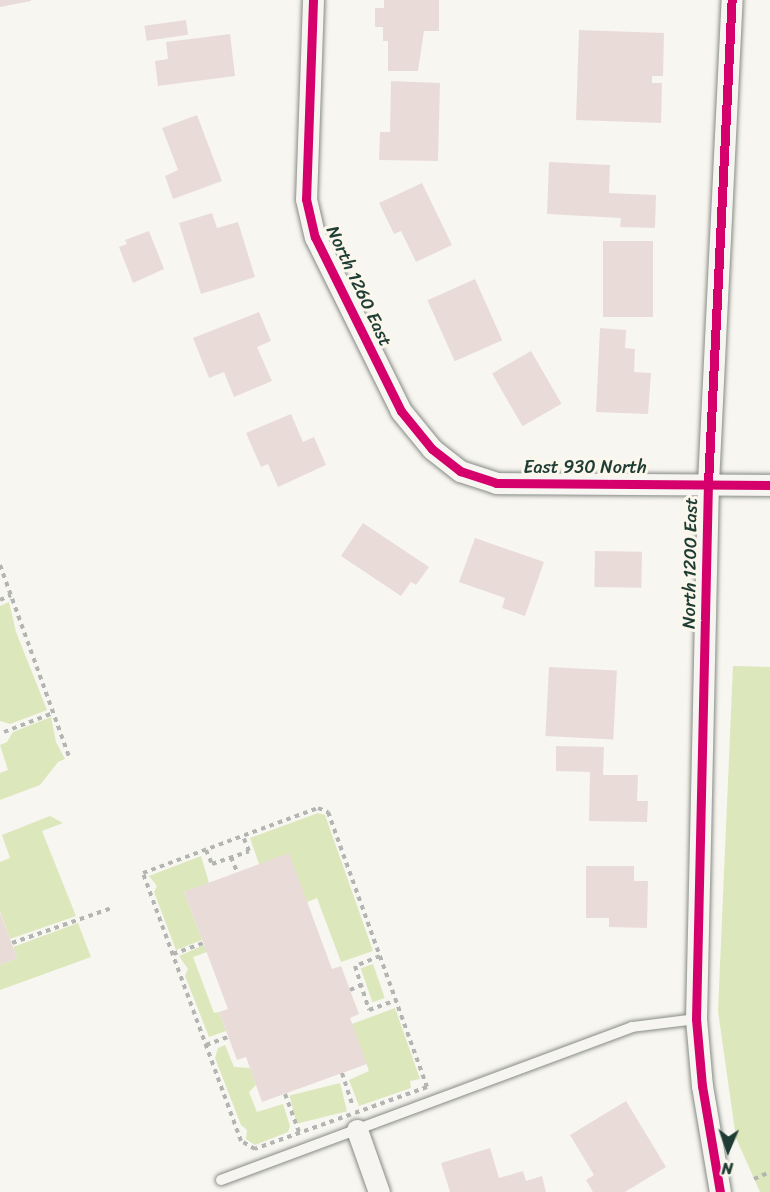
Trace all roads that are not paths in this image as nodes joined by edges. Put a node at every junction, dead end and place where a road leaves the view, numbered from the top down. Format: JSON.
{"nodes":[{"id":1,"x":313,"y":0,"type":"edge"},
{"id":2,"x":732,"y":0,"type":"edge"},
{"id":3,"x":418,"y":432,"type":"joint"},
{"id":4,"x":708,"y":483,"type":"junction"},
{"id":5,"x":770,"y":485,"type":"edge"},
{"id":6,"x":696,"y":1019,"type":"junction"},
{"id":7,"x":356,"y":1121,"type":"junction"},
{"id":8,"x":221,"y":1180,"type":"dead end"},
{"id":9,"x":380,"y":1192,"type":"edge"},
{"id":10,"x":720,"y":1192,"type":"edge"}],
"edges":[{"from":1,"to":3,"type":"street","name":"North 1260 East"},
{"from":2,"to":4,"type":"street","name":"North 1200 East"},
{"from":3,"to":4,"type":"street","name":"East 930 North"},
{"from":4,"to":5,"type":"street","name":"East 930 North"},
{"from":4,"to":6,"type":"street","name":"North 1200 East"},
{"from":6,"to":7,"type":"lane"},
{"from":6,"to":10,"type":"street","name":"North 1200 East"},
{"from":7,"to":8,"type":"lane"},
{"from":7,"to":9,"type":"street"}]}
